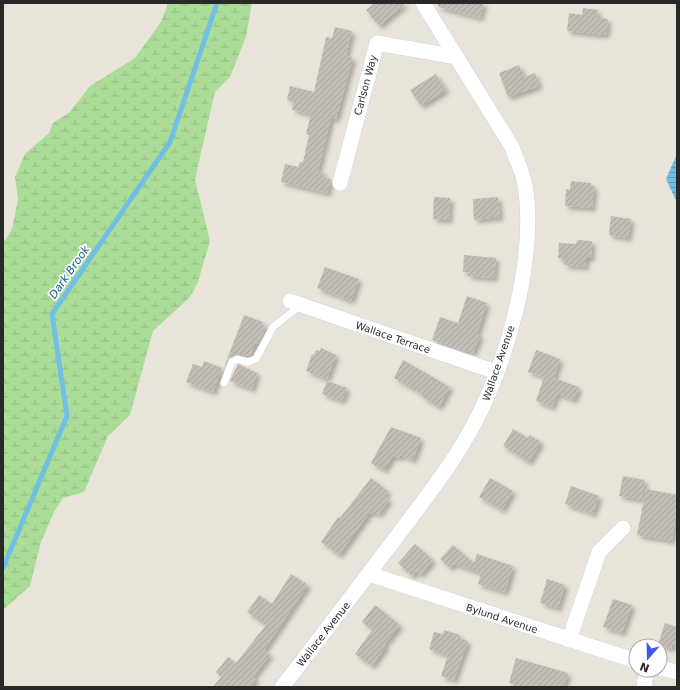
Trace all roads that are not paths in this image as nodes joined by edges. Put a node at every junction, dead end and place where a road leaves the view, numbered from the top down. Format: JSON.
{"nodes":[{"id":1,"x":423,"y":3,"type":"edge"},
{"id":2,"x":457,"y":57,"type":"junction"},
{"id":3,"x":340,"y":183,"type":"dead end"},
{"id":4,"x":296,"y":303,"type":"joint"},
{"id":5,"x":496,"y":372,"type":"junction"},
{"id":6,"x":224,"y":383,"type":"dead end"},
{"id":7,"x":623,"y":528,"type":"dead end"},
{"id":8,"x":369,"y":574,"type":"junction"},
{"id":9,"x":569,"y":640,"type":"junction"},
{"id":10,"x":628,"y":658,"type":"edge"},
{"id":11,"x":282,"y":687,"type":"edge"}],
"edges":[{"from":1,"to":2,"type":"street","name":"Wallace Avenue"},
{"from":2,"to":3,"type":"street","name":"Carlson Way"},
{"from":2,"to":5,"type":"street","name":"Wallace Avenue"},
{"from":4,"to":5,"type":"street","name":"Wallace Terrace"},
{"from":4,"to":6,"type":"lane"},
{"from":5,"to":8,"type":"street","name":"Wallace Avenue"},
{"from":7,"to":9,"type":"street"},
{"from":8,"to":9,"type":"street","name":"Bylund Avenue"},
{"from":8,"to":11,"type":"street","name":"Wallace Avenue"},
{"from":9,"to":10,"type":"street","name":"Bylund Avenue"}]}
